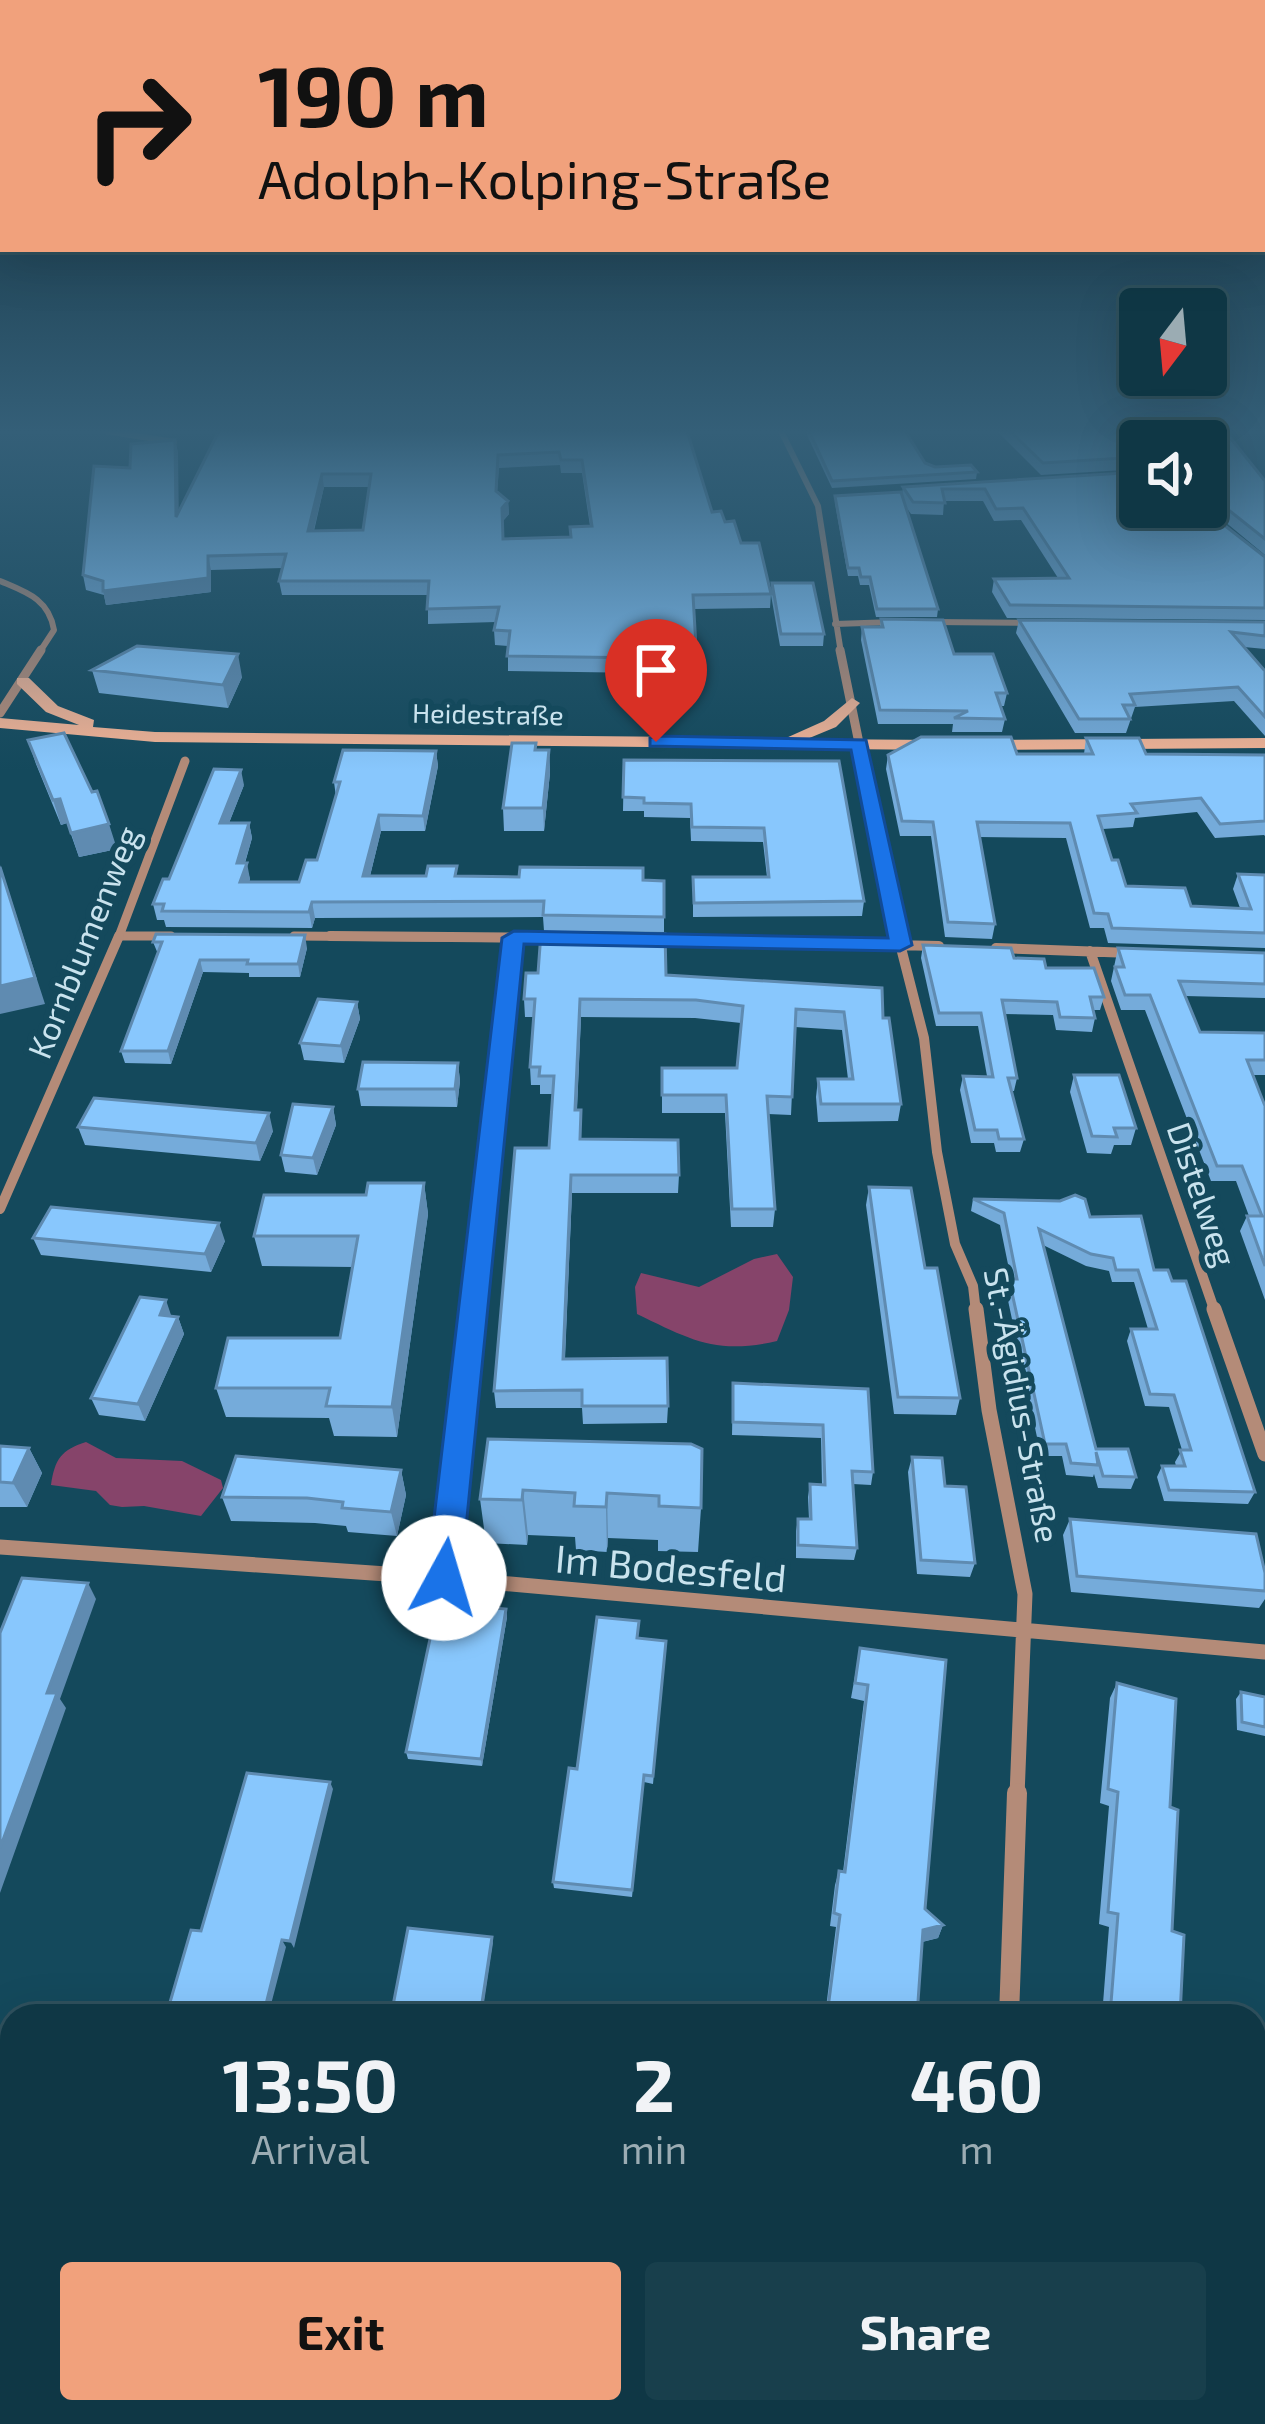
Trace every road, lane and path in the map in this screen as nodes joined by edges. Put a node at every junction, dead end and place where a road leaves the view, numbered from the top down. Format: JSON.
{"nodes":[{"id":1,"x":824,"y":544,"type":"edge"},
{"id":2,"x":0,"y":581,"type":"edge"},
{"id":3,"x":836,"y":623,"type":"junction"},
{"id":4,"x":1048,"y":623,"type":"edge"},
{"id":5,"x":26,"y":677,"type":"junction"},
{"id":6,"x":0,"y":690,"type":"edge"},
{"id":7,"x":852,"y":703,"type":"junction"},
{"id":8,"x":0,"y":713,"type":"edge"},
{"id":9,"x":0,"y":723,"type":"edge"},
{"id":10,"x":137,"y":736,"type":"junction"},
{"id":11,"x":778,"y":743,"type":"junction"},
{"id":12,"x":1265,"y":743,"type":"edge"},
{"id":13,"x":860,"y":744,"type":"junction"},
{"id":14,"x":185,"y":761,"type":"dead end"},
{"id":15,"x":119,"y":936,"type":"junction"},
{"id":16,"x":188,"y":936,"type":"edge"},
{"id":17,"x":280,"y":936,"type":"edge"},
{"id":18,"x":514,"y":938,"type":"junction"},
{"id":19,"x":559,"y":938,"type":"edge"},
{"id":20,"x":650,"y":940,"type":"edge"},
{"id":21,"x":900,"y":945,"type":"junction"},
{"id":22,"x":948,"y":946,"type":"edge"},
{"id":23,"x":971,"y":947,"type":"edge"},
{"id":24,"x":1090,"y":952,"type":"junction"},
{"id":25,"x":1155,"y":954,"type":"edge"},
{"id":26,"x":0,"y":1209,"type":"edge"},
{"id":27,"x":1265,"y":1454,"type":"edge"},
{"id":28,"x":0,"y":1547,"type":"edge"},
{"id":29,"x":444,"y":1578,"type":"junction"},
{"id":30,"x":1027,"y":1630,"type":"junction"},
{"id":31,"x":1265,"y":1652,"type":"edge"},
{"id":32,"x":1010,"y":2004,"type":"edge"}],
"edges":[{"from":1,"to":3,"type":"street","name":"St.-Ägidius-Straße"},
{"from":2,"to":5,"type":"street"},
{"from":3,"to":4,"type":"street"},
{"from":3,"to":7,"type":"street","name":"St.-Ägidius-Straße"},
{"from":5,"to":6,"type":"main road"},
{"from":5,"to":8,"type":"street"},
{"from":5,"to":10,"type":"main road"},
{"from":7,"to":11,"type":"main road"},
{"from":7,"to":13,"type":"street","name":"St.-Ägidius-Straße"},
{"from":9,"to":10,"type":"main road","name":"Heidestraße"},
{"from":10,"to":11,"type":"main road","name":"Heidestraße"},
{"from":11,"to":13,"type":"main road","name":"Heidestraße"},
{"from":12,"to":13,"type":"main road","name":"Heidestraße"},
{"from":13,"to":21,"type":"street","name":"St.-Ägidius-Straße"},
{"from":14,"to":15,"type":"street","name":"Kornblumenweg"},
{"from":15,"to":16,"type":"street"},
{"from":15,"to":26,"type":"street","name":"Kornblumenweg"},
{"from":17,"to":18,"type":"street"},
{"from":18,"to":19,"type":"street"},
{"from":18,"to":29,"type":"street"},
{"from":20,"to":21,"type":"street"},
{"from":21,"to":22,"type":"street"},
{"from":21,"to":30,"type":"street","name":"St.-Ägidius-Straße"},
{"from":23,"to":24,"type":"street"},
{"from":24,"to":25,"type":"street"},
{"from":24,"to":27,"type":"street","name":"Distelweg"},
{"from":28,"to":29,"type":"street","name":"Im Bodesfeld"},
{"from":29,"to":30,"type":"street","name":"Im Bodesfeld"},
{"from":30,"to":31,"type":"street","name":"Im Bodesfeld"},
{"from":30,"to":32,"type":"street","name":"St.-Ägidius-Straße"}]}
